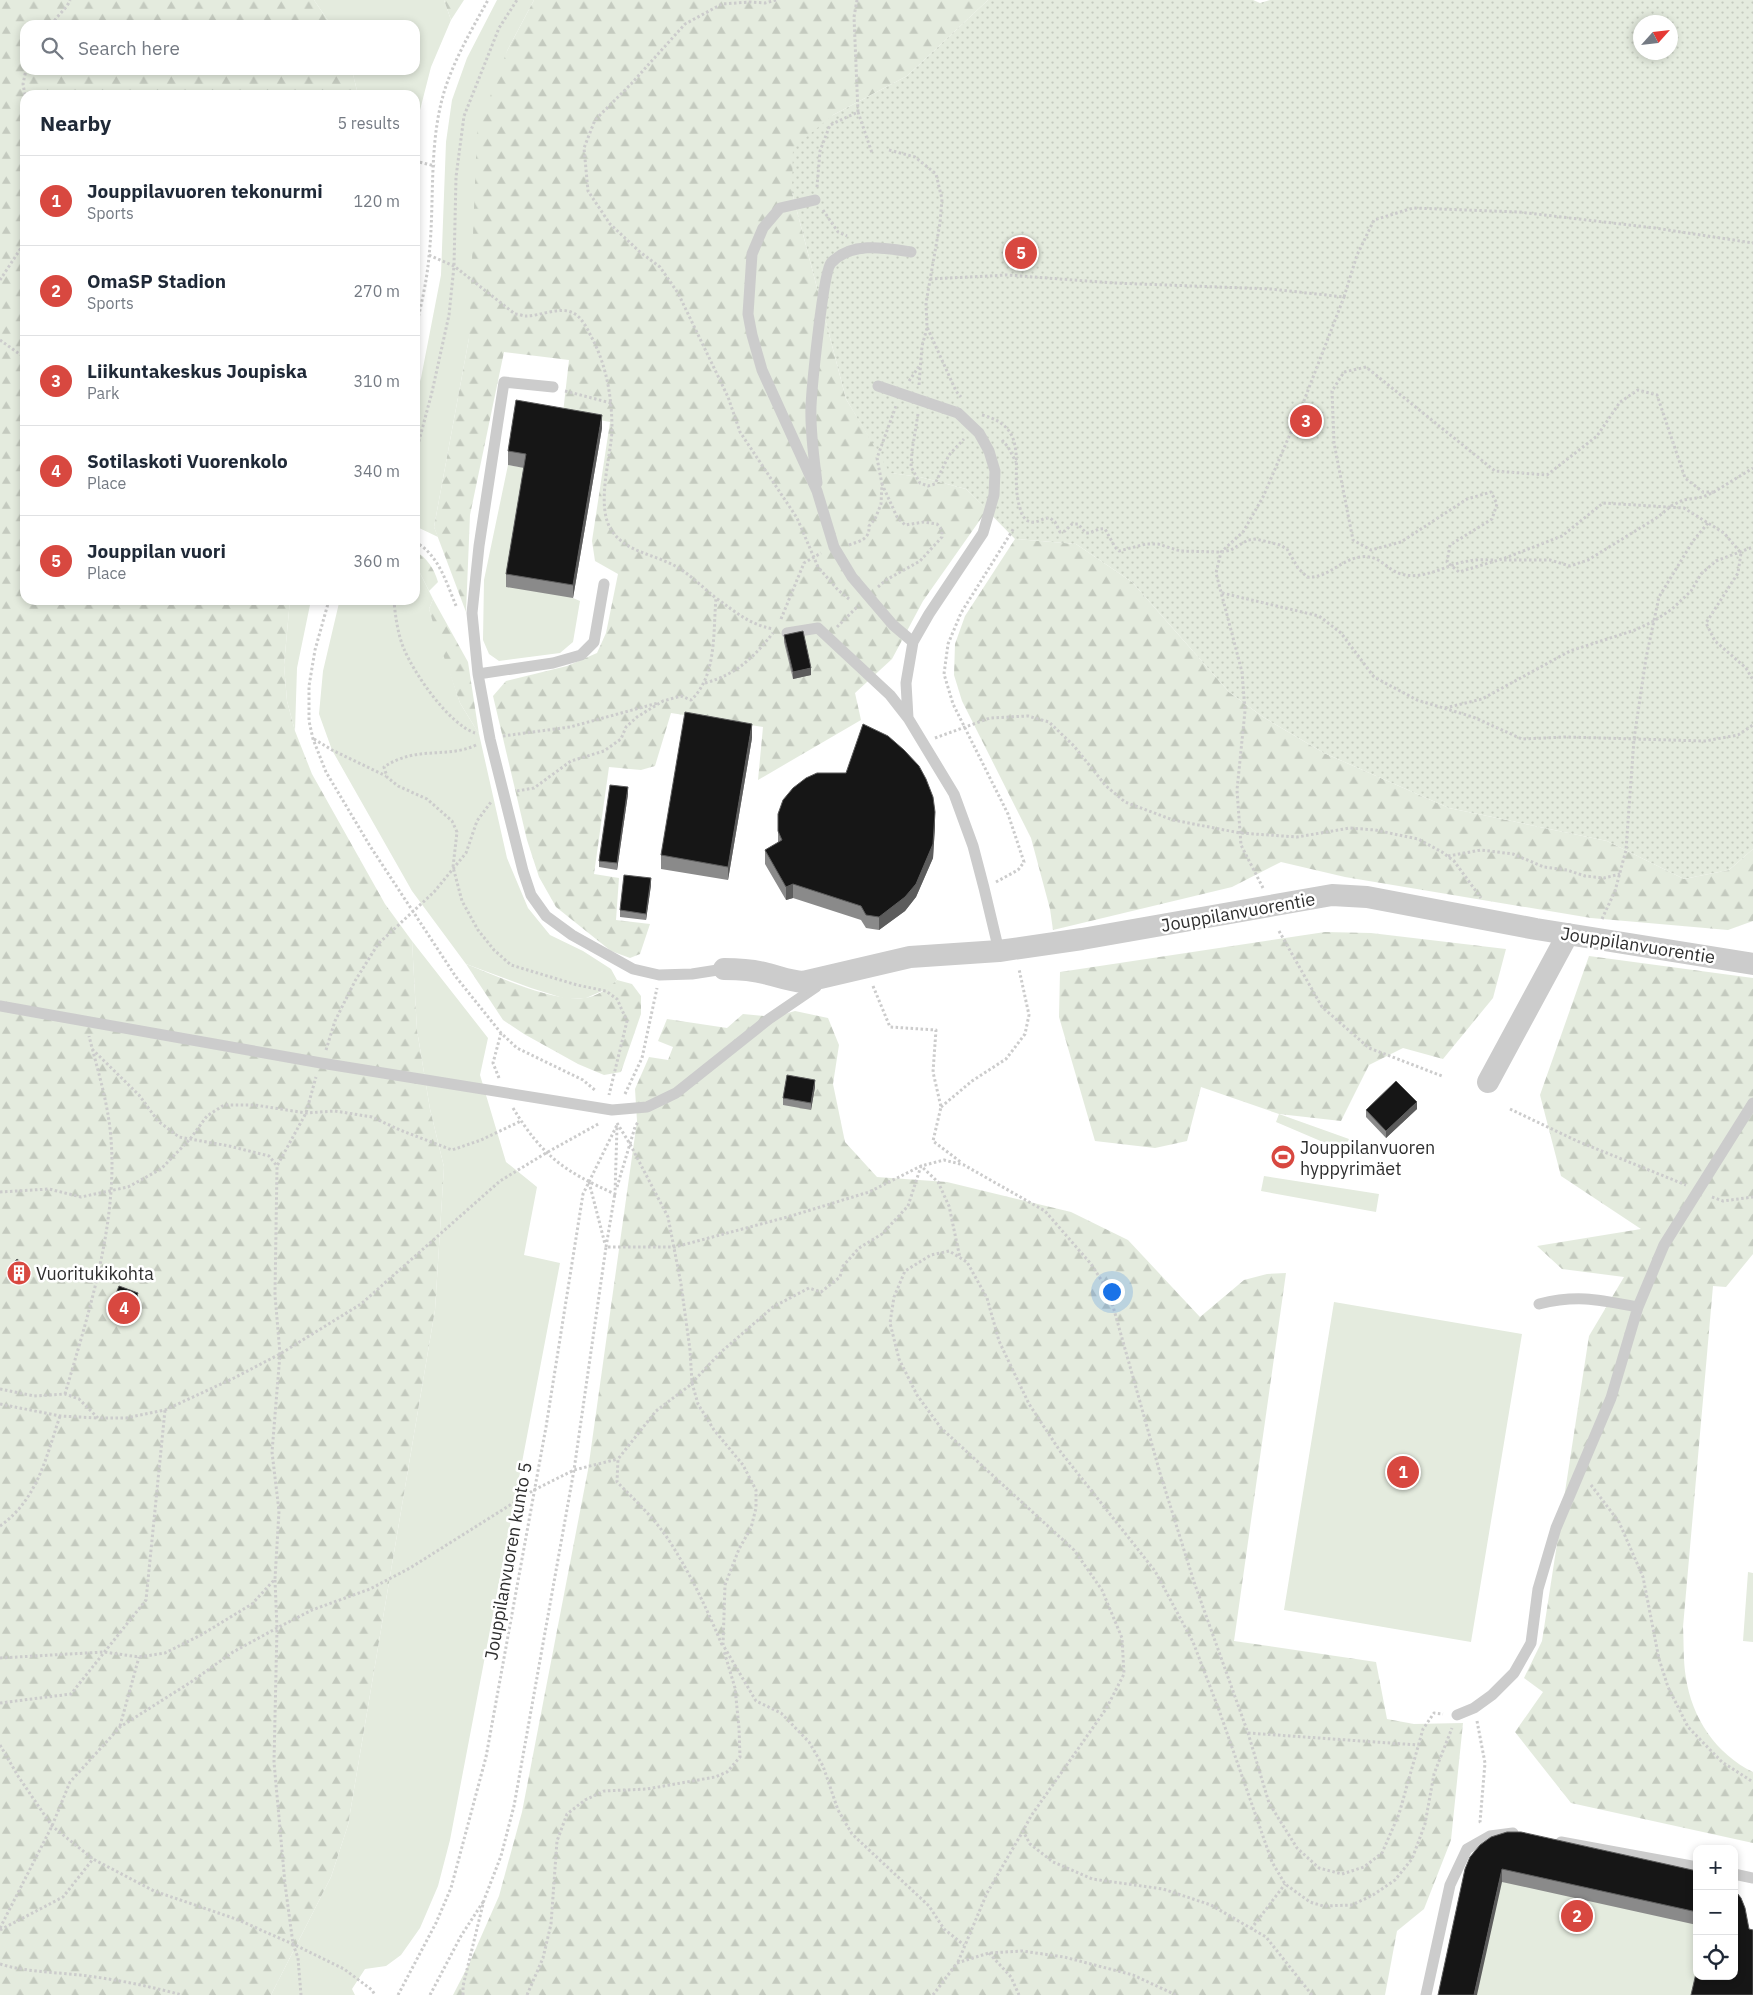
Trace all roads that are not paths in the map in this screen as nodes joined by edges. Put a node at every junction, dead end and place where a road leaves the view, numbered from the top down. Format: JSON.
{"nodes":[{"id":1,"x":815,"y":200,"type":"road end"},
{"id":2,"x":911,"y":252,"type":"dead end"},
{"id":3,"x":878,"y":386,"type":"dead end"},
{"id":4,"x":553,"y":387,"type":"road end"},
{"id":5,"x":818,"y":494,"type":"junction"},
{"id":6,"x":604,"y":584,"type":"dead end"},
{"id":7,"x":786,"y":632,"type":"dead end"},
{"id":8,"x":913,"y":642,"type":"junction"},
{"id":9,"x":478,"y":674,"type":"junction"},
{"id":10,"x":908,"y":718,"type":"junction"},
{"id":11,"x":1568,"y":934,"type":"junction"},
{"id":12,"x":1008,"y":955,"type":"junction"},
{"id":13,"x":1753,"y":964,"type":"edge"},
{"id":14,"x":724,"y":969,"type":"joint"},
{"id":15,"x":823,"y":977,"type":"junction"},
{"id":16,"x":0,"y":1006,"type":"edge"},
{"id":17,"x":1488,"y":1082,"type":"dead end"},
{"id":18,"x":1753,"y":1103,"type":"edge"},
{"id":19,"x":1539,"y":1304,"type":"dead end"},
{"id":20,"x":1638,"y":1307,"type":"junction"},
{"id":21,"x":1457,"y":1714,"type":"road end"},
{"id":22,"x":1522,"y":1834,"type":"edge"},
{"id":23,"x":1551,"y":1840,"type":"edge"},
{"id":24,"x":1693,"y":1866,"type":"edge"},
{"id":25,"x":1738,"y":1875,"type":"edge"},
{"id":26,"x":1753,"y":1878,"type":"edge"},
{"id":27,"x":1426,"y":1995,"type":"edge"}],
"edges":[{"from":1,"to":5,"type":"lane"},
{"from":2,"to":5,"type":"lane"},
{"from":3,"to":8,"type":"lane"},
{"from":4,"to":9,"type":"lane"},
{"from":5,"to":8,"type":"lane"},
{"from":6,"to":9,"type":"lane"},
{"from":7,"to":10,"type":"lane"},
{"from":8,"to":10,"type":"lane"},
{"from":9,"to":14,"type":"lane"},
{"from":10,"to":12,"type":"lane"},
{"from":11,"to":12,"type":"street","name":"Jouppilanvuorentie"},
{"from":11,"to":13,"type":"street","name":"Jouppilanvuorentie"},
{"from":11,"to":17,"type":"street"},
{"from":12,"to":15,"type":"street","name":"Jouppilanvuorentie"},
{"from":14,"to":15,"type":"street","name":"Jouppilanvuorentie"},
{"from":15,"to":16,"type":"lane"},
{"from":18,"to":20,"type":"lane"},
{"from":19,"to":20,"type":"lane"},
{"from":20,"to":21,"type":"lane"},
{"from":22,"to":27,"type":"lane"},
{"from":23,"to":24,"type":"lane"},
{"from":25,"to":26,"type":"lane"}]}
